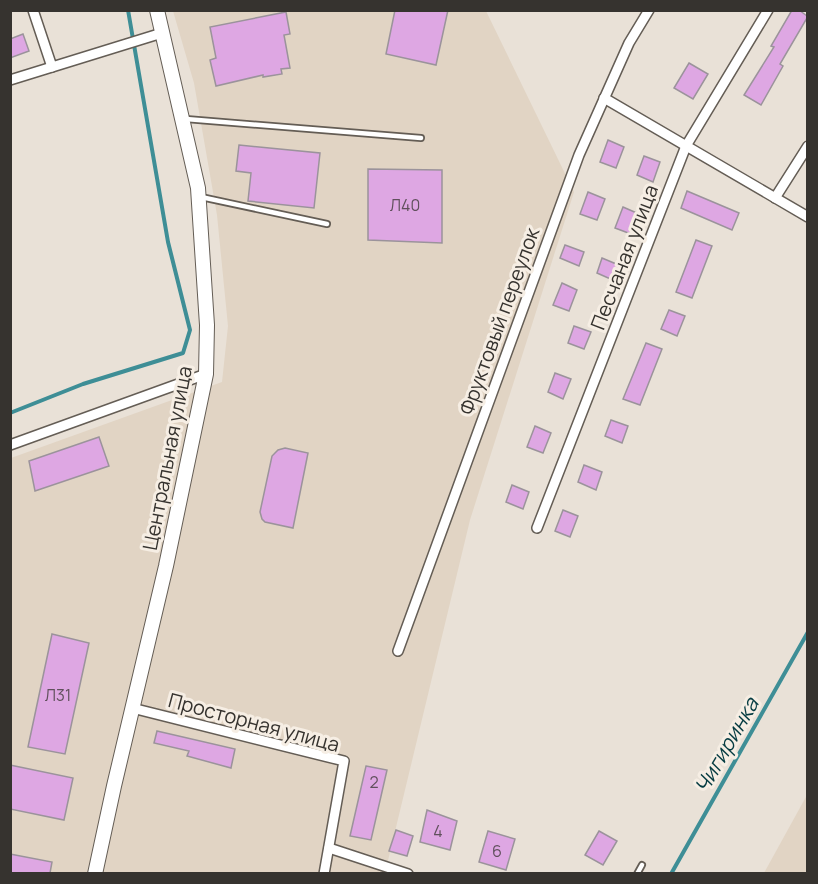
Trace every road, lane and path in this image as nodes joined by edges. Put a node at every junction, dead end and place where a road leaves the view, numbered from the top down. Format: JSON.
{"nodes":[{"id":1,"x":33,"y":10,"type":"edge"},
{"id":2,"x":157,"y":10,"type":"edge"},
{"id":3,"x":649,"y":10,"type":"edge"},
{"id":4,"x":768,"y":10,"type":"edge"},
{"id":5,"x":162,"y":33,"type":"junction"},
{"id":6,"x":52,"y":67,"type":"junction"},
{"id":7,"x":10,"y":80,"type":"edge"},
{"id":8,"x":603,"y":98,"type":"junction"},
{"id":9,"x":183,"y":119,"type":"junction"},
{"id":10,"x":421,"y":138,"type":"dead end"},
{"id":11,"x":686,"y":146,"type":"junction"},
{"id":12,"x":807,"y":146,"type":"edge"},
{"id":13,"x":198,"y":196,"type":"junction"},
{"id":14,"x":775,"y":198,"type":"junction"},
{"id":15,"x":807,"y":217,"type":"edge"},
{"id":16,"x":327,"y":224,"type":"dead end"},
{"id":17,"x":206,"y":374,"type":"junction"},
{"id":18,"x":10,"y":445,"type":"edge"},
{"id":19,"x":537,"y":528,"type":"dead end"},
{"id":20,"x":398,"y":651,"type":"dead end"},
{"id":21,"x":132,"y":708,"type":"junction"},
{"id":22,"x":329,"y":848,"type":"junction"},
{"id":23,"x":642,"y":865,"type":"dead end"},
{"id":24,"x":96,"y":873,"type":"edge"},
{"id":25,"x":324,"y":873,"type":"edge"},
{"id":26,"x":408,"y":873,"type":"edge"},
{"id":27,"x":637,"y":873,"type":"edge"}],
"edges":[{"from":1,"to":6,"type":"street"},
{"from":2,"to":5,"type":"street","name":"Центральная улица"},
{"from":3,"to":8,"type":"street","name":"Фруктовый переулок"},
{"from":4,"to":11,"type":"street","name":"Песчаная улица"},
{"from":5,"to":6,"type":"street"},
{"from":5,"to":9,"type":"street","name":"Центральная улица"},
{"from":6,"to":7,"type":"street"},
{"from":8,"to":11,"type":"street"},
{"from":8,"to":20,"type":"street","name":"Фруктовый переулок"},
{"from":9,"to":10,"type":"lane"},
{"from":9,"to":13,"type":"street","name":"Центральная улица"},
{"from":11,"to":14,"type":"street"},
{"from":11,"to":19,"type":"street","name":"Песчаная улица"},
{"from":12,"to":14,"type":"street"},
{"from":13,"to":16,"type":"lane"},
{"from":13,"to":17,"type":"street","name":"Центральная улица"},
{"from":14,"to":15,"type":"street"},
{"from":17,"to":18,"type":"street"},
{"from":17,"to":21,"type":"street","name":"Центральная улица"},
{"from":21,"to":22,"type":"street","name":"Просторная улица"},
{"from":21,"to":24,"type":"street","name":"Центральная улица"},
{"from":22,"to":25,"type":"street"},
{"from":22,"to":26,"type":"street"},
{"from":23,"to":27,"type":"lane"}]}
